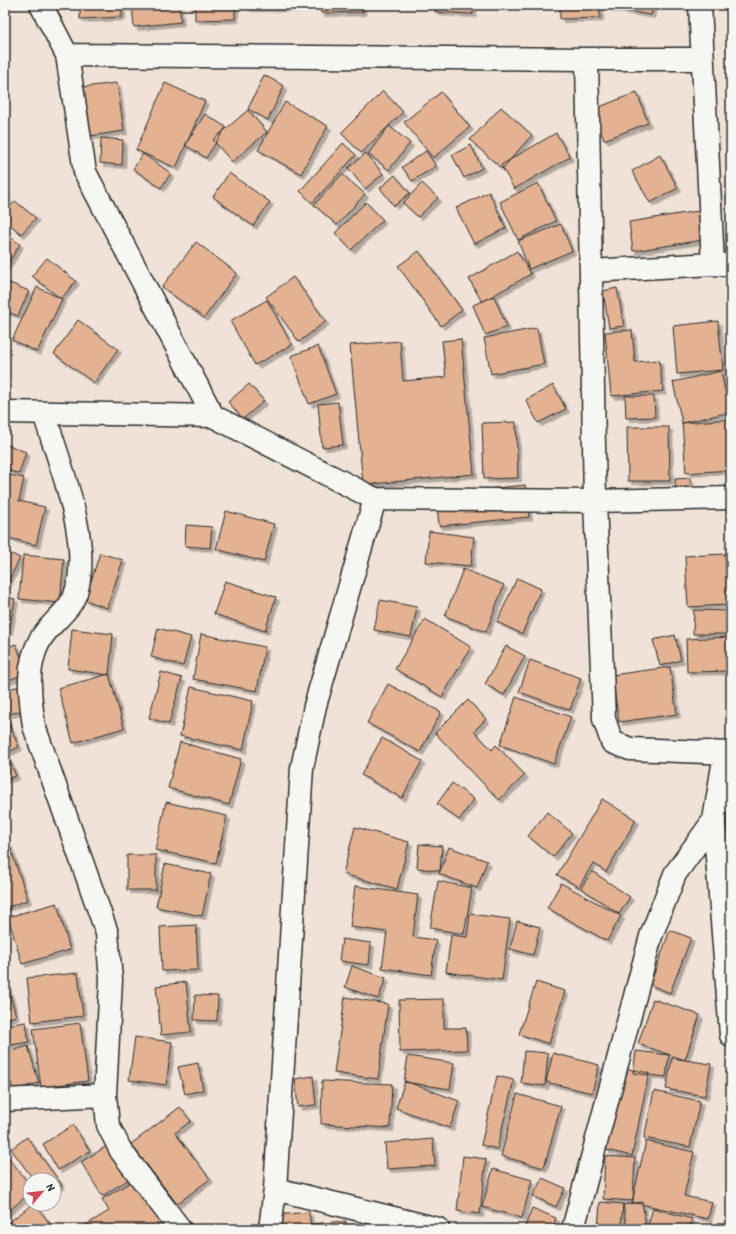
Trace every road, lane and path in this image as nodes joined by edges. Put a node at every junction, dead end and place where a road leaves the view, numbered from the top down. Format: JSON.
{"nodes":[{"id":1,"x":41,"y":5,"type":"edge"},
{"id":2,"x":700,"y":5,"type":"edge"},
{"id":3,"x":67,"y":55,"type":"junction"},
{"id":4,"x":702,"y":59,"type":"junction"},
{"id":5,"x":587,"y":60,"type":"junction"},
{"id":6,"x":722,"y":265,"type":"edge"},
{"id":7,"x":591,"y":271,"type":"junction"},
{"id":8,"x":5,"y":412,"type":"edge"},
{"id":9,"x":44,"y":413,"type":"junction"},
{"id":10,"x":213,"y":416,"type":"junction"},
{"id":11,"x":731,"y":498,"type":"edge"},
{"id":12,"x":375,"y":499,"type":"junction"},
{"id":13,"x":595,"y":501,"type":"junction"},
{"id":14,"x":728,"y":753,"type":"edge"},
{"id":15,"x":714,"y":820,"type":"junction"},
{"id":16,"x":731,"y":1035,"type":"edge"},
{"id":17,"x":105,"y":1095,"type":"junction"},
{"id":18,"x":5,"y":1100,"type":"edge"},
{"id":19,"x":275,"y":1189,"type":"junction"},
{"id":20,"x":180,"y":1229,"type":"edge"},
{"id":21,"x":270,"y":1229,"type":"edge"},
{"id":22,"x":438,"y":1229,"type":"edge"},
{"id":23,"x":573,"y":1229,"type":"edge"}],
"edges":[{"from":1,"to":3,"type":"street"},
{"from":2,"to":4,"type":"street"},
{"from":3,"to":5,"type":"street"},
{"from":3,"to":10,"type":"street"},
{"from":4,"to":5,"type":"street"},
{"from":4,"to":6,"type":"street"},
{"from":5,"to":7,"type":"street"},
{"from":6,"to":7,"type":"street"},
{"from":7,"to":13,"type":"street"},
{"from":8,"to":9,"type":"street"},
{"from":9,"to":10,"type":"street"},
{"from":9,"to":17,"type":"street"},
{"from":10,"to":12,"type":"street"},
{"from":11,"to":13,"type":"street"},
{"from":12,"to":13,"type":"street"},
{"from":12,"to":19,"type":"street"},
{"from":13,"to":14,"type":"street"},
{"from":14,"to":15,"type":"street"},
{"from":15,"to":16,"type":"street"},
{"from":15,"to":23,"type":"street"},
{"from":17,"to":18,"type":"street"},
{"from":17,"to":20,"type":"street"},
{"from":19,"to":21,"type":"street"},
{"from":19,"to":22,"type":"street"}]}
